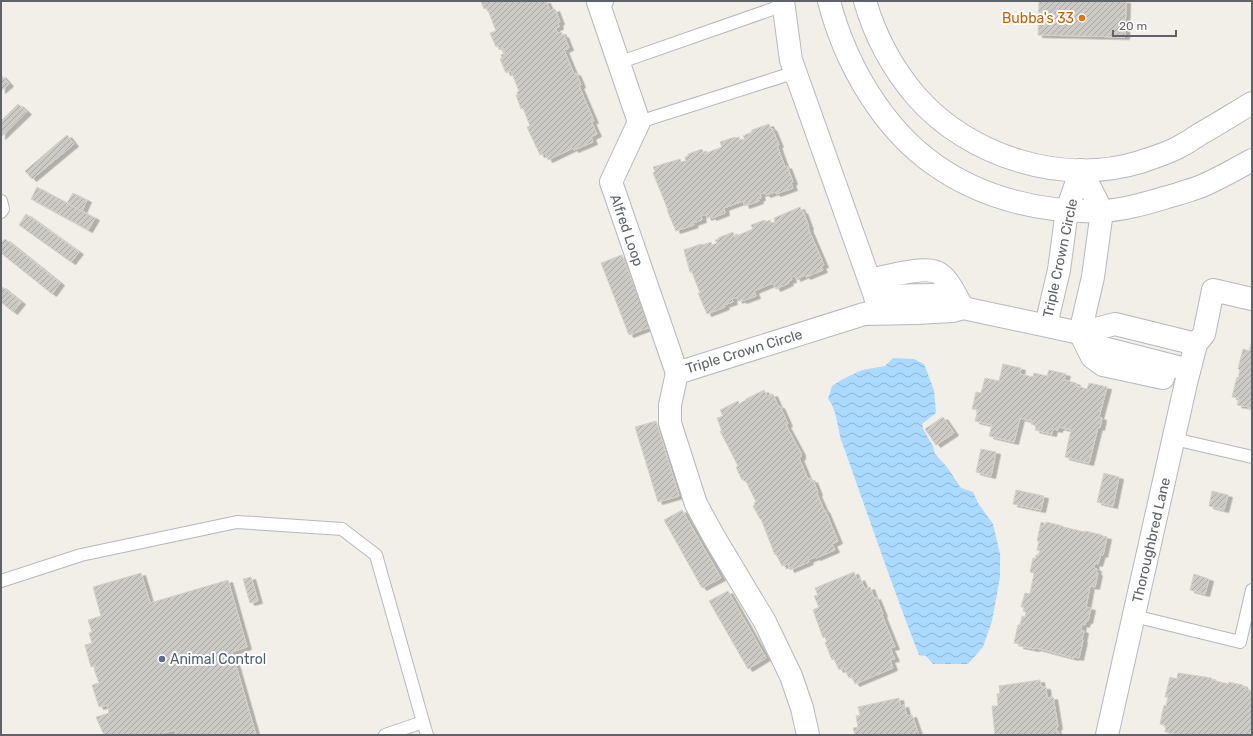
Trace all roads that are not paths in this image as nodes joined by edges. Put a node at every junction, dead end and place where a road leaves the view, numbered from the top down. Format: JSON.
{"nodes":[{"id":1,"x":602,"y":1,"type":"edge"},
{"id":2,"x":829,"y":1,"type":"edge"},
{"id":3,"x":866,"y":1,"type":"edge"},
{"id":4,"x":783,"y":3,"type":"edge"},
{"id":5,"x":618,"y":63,"type":"junction"},
{"id":6,"x":796,"y":72,"type":"junction"},
{"id":7,"x":1252,"y":103,"type":"edge"},
{"id":8,"x":639,"y":122,"type":"junction"},
{"id":9,"x":1252,"y":160,"type":"edge"},
{"id":10,"x":1081,"y":170,"type":"junction"},
{"id":11,"x":1,"y":201,"type":"edge"},
{"id":12,"x":1067,"y":210,"type":"junction"},
{"id":13,"x":1102,"y":211,"type":"junction"},
{"id":14,"x":1,"y":212,"type":"edge"},
{"id":15,"x":874,"y":297,"type":"junction"},
{"id":16,"x":1252,"y":299,"type":"edge"},
{"id":17,"x":963,"y":308,"type":"junction"},
{"id":18,"x":1046,"y":325,"type":"junction"},
{"id":19,"x":1080,"y":333,"type":"junction"},
{"id":20,"x":1196,"y":344,"type":"junction"},
{"id":21,"x":677,"y":373,"type":"junction"},
{"id":22,"x":1188,"y":376,"type":"junction"},
{"id":23,"x":1174,"y":439,"type":"junction"},
{"id":24,"x":1252,"y":457,"type":"edge"},
{"id":25,"x":1,"y":581,"type":"edge"},
{"id":26,"x":1252,"y":590,"type":"edge"},
{"id":27,"x":1134,"y":616,"type":"junction"},
{"id":28,"x":423,"y":722,"type":"junction"},
{"id":29,"x":385,"y":735,"type":"edge"},
{"id":30,"x":427,"y":735,"type":"edge"},
{"id":31,"x":808,"y":735,"type":"edge"},
{"id":32,"x":1107,"y":735,"type":"edge"}],
"edges":[{"from":1,"to":5,"type":"street"},
{"from":2,"to":12,"type":"street"},
{"from":3,"to":10,"type":"street"},
{"from":4,"to":5,"type":"lane"},
{"from":4,"to":6,"type":"street"},
{"from":5,"to":8,"type":"street"},
{"from":6,"to":8,"type":"lane"},
{"from":6,"to":15,"type":"street"},
{"from":7,"to":10,"type":"street"},
{"from":8,"to":21,"type":"street","name":"Alfred Loop"},
{"from":9,"to":13,"type":"street"},
{"from":10,"to":12,"type":"street","name":"Triple Crown Circle"},
{"from":10,"to":13,"type":"street","name":"Triple Crown Circle"},
{"from":11,"to":14,"type":"lane"},
{"from":12,"to":13,"type":"street"},
{"from":12,"to":18,"type":"street","name":"Triple Crown Circle"},
{"from":13,"to":19,"type":"street"},
{"from":15,"to":17,"type":"street","name":"Triple Crown Circle"},
{"from":15,"to":17,"type":"street","name":"Triple Crown Circle"},
{"from":15,"to":21,"type":"street","name":"Triple Crown Circle"},
{"from":16,"to":20,"type":"street"},
{"from":17,"to":18,"type":"street","name":"Triple Crown Circle"},
{"from":18,"to":19,"type":"street","name":"Triple Crown Circle"},
{"from":19,"to":20,"type":"street","name":"Triple Crown Circle"},
{"from":19,"to":22,"type":"street"},
{"from":20,"to":22,"type":"street","name":"Thoroughbred Lane"},
{"from":21,"to":31,"type":"street","name":"Triple Crown Circle"},
{"from":22,"to":23,"type":"street","name":"Thoroughbred Lane"},
{"from":23,"to":24,"type":"lane"},
{"from":23,"to":27,"type":"street","name":"Thoroughbred Lane"},
{"from":25,"to":28,"type":"lane"},
{"from":26,"to":27,"type":"lane"},
{"from":27,"to":32,"type":"street","name":"Thoroughbred Lane"},
{"from":28,"to":29,"type":"lane"},
{"from":28,"to":30,"type":"lane"}]}
